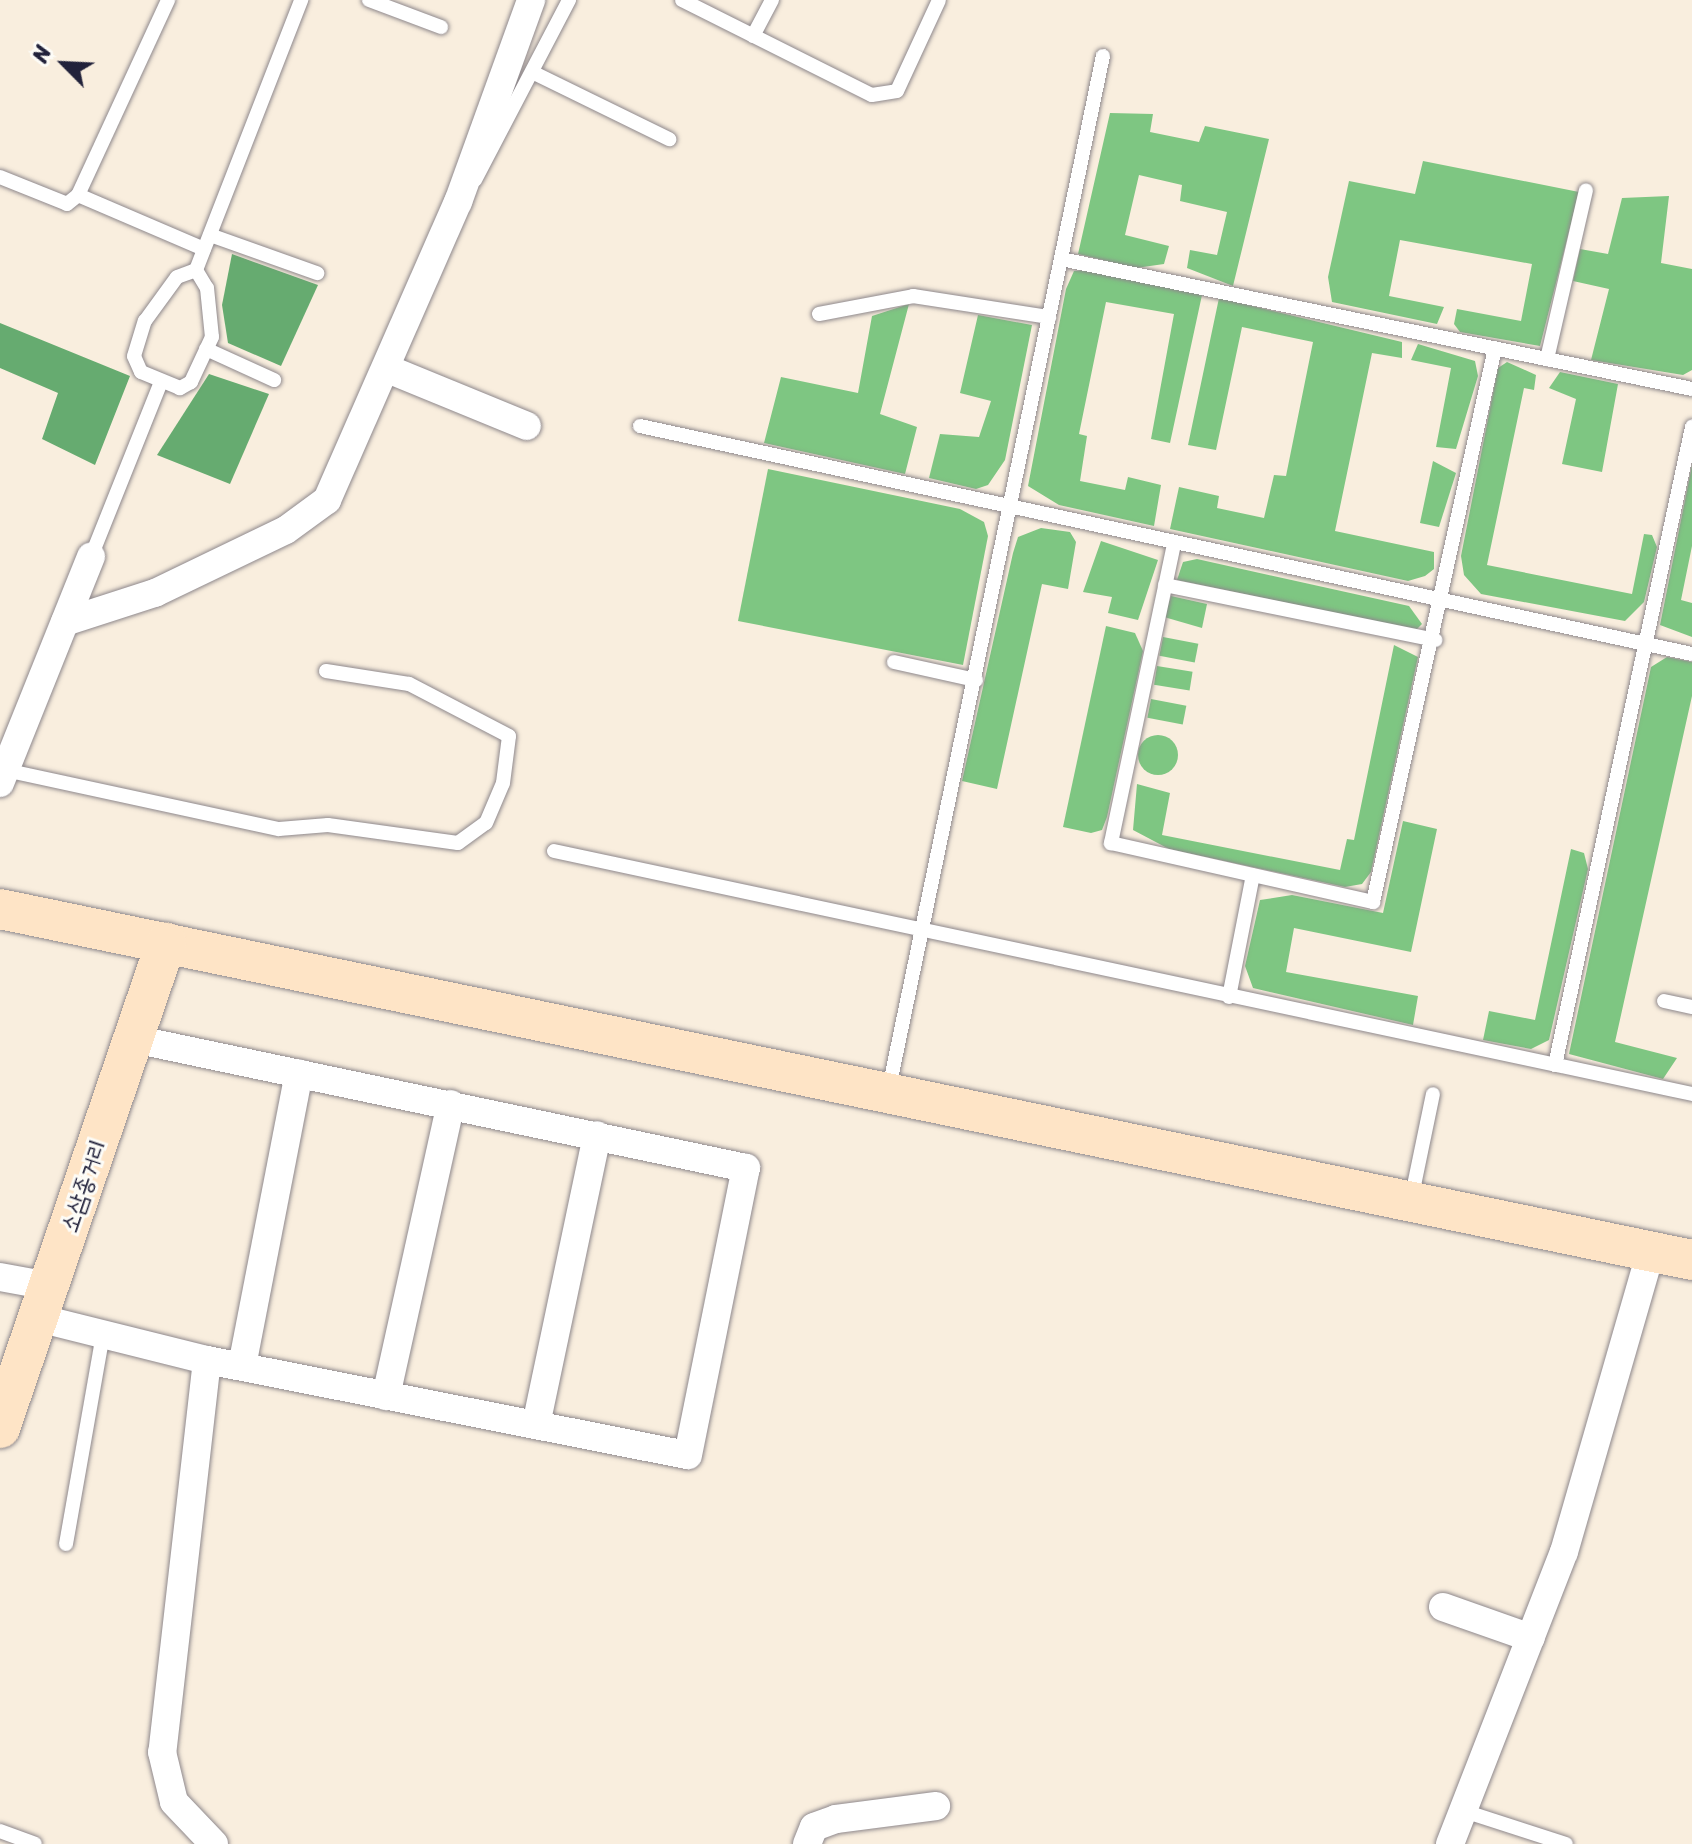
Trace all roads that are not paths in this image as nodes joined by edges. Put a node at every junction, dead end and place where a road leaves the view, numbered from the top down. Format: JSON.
{"nodes":[{"id":1,"x":168,"y":0,"type":"edge"},
{"id":2,"x":301,"y":0,"type":"edge"},
{"id":3,"x":369,"y":0,"type":"edge"},
{"id":4,"x":531,"y":0,"type":"edge"},
{"id":5,"x":569,"y":0,"type":"edge"},
{"id":6,"x":682,"y":0,"type":"edge"},
{"id":7,"x":772,"y":0,"type":"edge"},
{"id":8,"x":939,"y":0,"type":"edge"},
{"id":9,"x":441,"y":27,"type":"dead end"},
{"id":10,"x":753,"y":36,"type":"junction"},
{"id":11,"x":1103,"y":56,"type":"dead end"},
{"id":12,"x":532,"y":72,"type":"junction"},
{"id":13,"x":669,"y":139,"type":"dead end"},
{"id":14,"x":0,"y":177,"type":"edge"},
{"id":15,"x":1586,"y":190,"type":"dead end"},
{"id":16,"x":78,"y":195,"type":"junction"},
{"id":17,"x":458,"y":202,"type":"junction"},
{"id":18,"x":207,"y":242,"type":"junction"},
{"id":19,"x":1061,"y":259,"type":"junction"},
{"id":20,"x":196,"y":270,"type":"junction"},
{"id":21,"x":317,"y":273,"type":"dead end"},
{"id":22,"x":819,"y":314,"type":"dead end"},
{"id":23,"x":1049,"y":317,"type":"junction"},
{"id":24,"x":1495,"y":348,"type":"junction"},
{"id":25,"x":206,"y":349,"type":"junction"},
{"id":26,"x":1547,"y":359,"type":"junction"},
{"id":27,"x":388,"y":369,"type":"junction"},
{"id":28,"x":274,"y":380,"type":"dead end"},
{"id":29,"x":161,"y":382,"type":"junction"},
{"id":30,"x":1692,"y":389,"type":"edge"},
{"id":31,"x":527,"y":426,"type":"dead end"},
{"id":32,"x":640,"y":426,"type":"dead end"},
{"id":33,"x":1692,"y":427,"type":"edge"},
{"id":34,"x":1011,"y":509,"type":"junction"},
{"id":35,"x":1174,"y":544,"type":"junction"},
{"id":36,"x":91,"y":557,"type":"joint"},
{"id":37,"x":1165,"y":585,"type":"junction"},
{"id":38,"x":1444,"y":601,"type":"junction"},
{"id":39,"x":65,"y":622,"type":"junction"},
{"id":40,"x":1435,"y":640,"type":"junction"},
{"id":41,"x":1642,"y":644,"type":"junction"},
{"id":42,"x":1692,"y":654,"type":"edge"},
{"id":43,"x":894,"y":662,"type":"dead end"},
{"id":44,"x":326,"y":671,"type":"dead end"},
{"id":45,"x":976,"y":680,"type":"junction"},
{"id":46,"x":3,"y":776,"type":"edge"},
{"id":47,"x":554,"y":851,"type":"dead end"},
{"id":48,"x":1253,"y":875,"type":"junction"},
{"id":49,"x":0,"y":909,"type":"edge"},
{"id":50,"x":926,"y":926,"type":"junction"},
{"id":51,"x":166,"y":943,"type":"junction"},
{"id":52,"x":1229,"y":997,"type":"junction"},
{"id":53,"x":1664,"y":1001,"type":"dead end"},
{"id":54,"x":1692,"y":1007,"type":"edge"},
{"id":55,"x":134,"y":1039,"type":"junction"},
{"id":56,"x":1555,"y":1065,"type":"junction"},
{"id":57,"x":299,"y":1073,"type":"junction"},
{"id":58,"x":888,"y":1093,"type":"junction"},
{"id":59,"x":1433,"y":1094,"type":"dead end"},
{"id":60,"x":1692,"y":1094,"type":"edge"},
{"id":61,"x":451,"y":1104,"type":"junction"},
{"id":62,"x":597,"y":1135,"type":"junction"},
{"id":63,"x":1411,"y":1201,"type":"junction"},
{"id":64,"x":1651,"y":1251,"type":"junction"},
{"id":65,"x":1692,"y":1260,"type":"edge"},
{"id":66,"x":0,"y":1277,"type":"edge"},
{"id":67,"x":44,"y":1302,"type":"junction"},
{"id":68,"x":103,"y":1334,"type":"junction"},
{"id":69,"x":207,"y":1360,"type":"junction"},
{"id":70,"x":242,"y":1366,"type":"junction"},
{"id":71,"x":386,"y":1396,"type":"junction"},
{"id":72,"x":536,"y":1425,"type":"junction"},
{"id":73,"x":0,"y":1428,"type":"edge"},
{"id":74,"x":66,"y":1544,"type":"dead end"},
{"id":75,"x":1443,"y":1607,"type":"dead end"},
{"id":76,"x":1531,"y":1638,"type":"junction"},
{"id":77,"x":936,"y":1806,"type":"dead end"},
{"id":78,"x":1464,"y":1811,"type":"junction"},
{"id":79,"x":0,"y":1831,"type":"edge"},
{"id":80,"x":35,"y":1844,"type":"edge"},
{"id":81,"x":214,"y":1844,"type":"edge"},
{"id":82,"x":807,"y":1844,"type":"edge"},
{"id":83,"x":1450,"y":1844,"type":"edge"},
{"id":84,"x":1566,"y":1844,"type":"edge"}],
"edges":[{"from":1,"to":16,"type":"lane"},
{"from":2,"to":18,"type":"lane"},
{"from":3,"to":9,"type":"lane"},
{"from":4,"to":17,"type":"street"},
{"from":5,"to":12,"type":"lane"},
{"from":6,"to":10,"type":"lane"},
{"from":7,"to":10,"type":"lane"},
{"from":8,"to":10,"type":"lane"},
{"from":11,"to":19,"type":"lane"},
{"from":12,"to":13,"type":"lane"},
{"from":12,"to":17,"type":"lane"},
{"from":14,"to":16,"type":"lane"},
{"from":15,"to":26,"type":"lane"},
{"from":16,"to":18,"type":"lane"},
{"from":17,"to":27,"type":"street"},
{"from":18,"to":20,"type":"lane"},
{"from":18,"to":21,"type":"lane"},
{"from":19,"to":23,"type":"lane"},
{"from":19,"to":24,"type":"lane"},
{"from":20,"to":25,"type":"lane"},
{"from":20,"to":29,"type":"lane"},
{"from":22,"to":23,"type":"lane"},
{"from":23,"to":34,"type":"lane"},
{"from":24,"to":26,"type":"lane"},
{"from":24,"to":38,"type":"lane"},
{"from":25,"to":28,"type":"lane"},
{"from":25,"to":29,"type":"lane"},
{"from":26,"to":30,"type":"lane"},
{"from":27,"to":31,"type":"street"},
{"from":27,"to":39,"type":"street"},
{"from":29,"to":36,"type":"lane"},
{"from":32,"to":34,"type":"lane"},
{"from":33,"to":41,"type":"lane"},
{"from":34,"to":35,"type":"lane"},
{"from":34,"to":45,"type":"lane"},
{"from":35,"to":37,"type":"lane"},
{"from":35,"to":38,"type":"lane"},
{"from":36,"to":39,"type":"street"},
{"from":37,"to":40,"type":"lane"},
{"from":37,"to":48,"type":"lane"},
{"from":38,"to":40,"type":"lane"},
{"from":38,"to":41,"type":"lane"},
{"from":39,"to":46,"type":"street"},
{"from":40,"to":48,"type":"lane"},
{"from":41,"to":42,"type":"lane"},
{"from":41,"to":56,"type":"lane"},
{"from":43,"to":45,"type":"lane"},
{"from":44,"to":46,"type":"lane"},
{"from":45,"to":50,"type":"lane"},
{"from":47,"to":50,"type":"lane"},
{"from":48,"to":52,"type":"lane"},
{"from":49,"to":51,"type":"main road"},
{"from":50,"to":52,"type":"lane"},
{"from":50,"to":58,"type":"lane"},
{"from":51,"to":55,"type":"main road","name":"소삼종거리"},
{"from":51,"to":58,"type":"main road"},
{"from":52,"to":56,"type":"lane"},
{"from":53,"to":54,"type":"lane"},
{"from":55,"to":57,"type":"street"},
{"from":55,"to":67,"type":"main road","name":"소삼종거리"},
{"from":56,"to":60,"type":"lane"},
{"from":57,"to":61,"type":"street"},
{"from":57,"to":70,"type":"street"},
{"from":58,"to":63,"type":"main road"},
{"from":59,"to":63,"type":"lane"},
{"from":61,"to":62,"type":"street"},
{"from":61,"to":71,"type":"street"},
{"from":62,"to":72,"type":"street"},
{"from":62,"to":72,"type":"street"},
{"from":63,"to":64,"type":"main road"},
{"from":64,"to":65,"type":"main road"},
{"from":64,"to":76,"type":"street"},
{"from":66,"to":67,"type":"street"},
{"from":67,"to":68,"type":"street"},
{"from":67,"to":73,"type":"main road","name":"소삼종거리"},
{"from":68,"to":69,"type":"street"},
{"from":68,"to":74,"type":"lane"},
{"from":69,"to":70,"type":"street"},
{"from":69,"to":81,"type":"street"},
{"from":70,"to":71,"type":"street"},
{"from":71,"to":72,"type":"street"},
{"from":75,"to":76,"type":"street"},
{"from":76,"to":78,"type":"street"},
{"from":77,"to":82,"type":"street"},
{"from":78,"to":83,"type":"street"},
{"from":78,"to":84,"type":"lane"},
{"from":79,"to":80,"type":"lane"}]}
